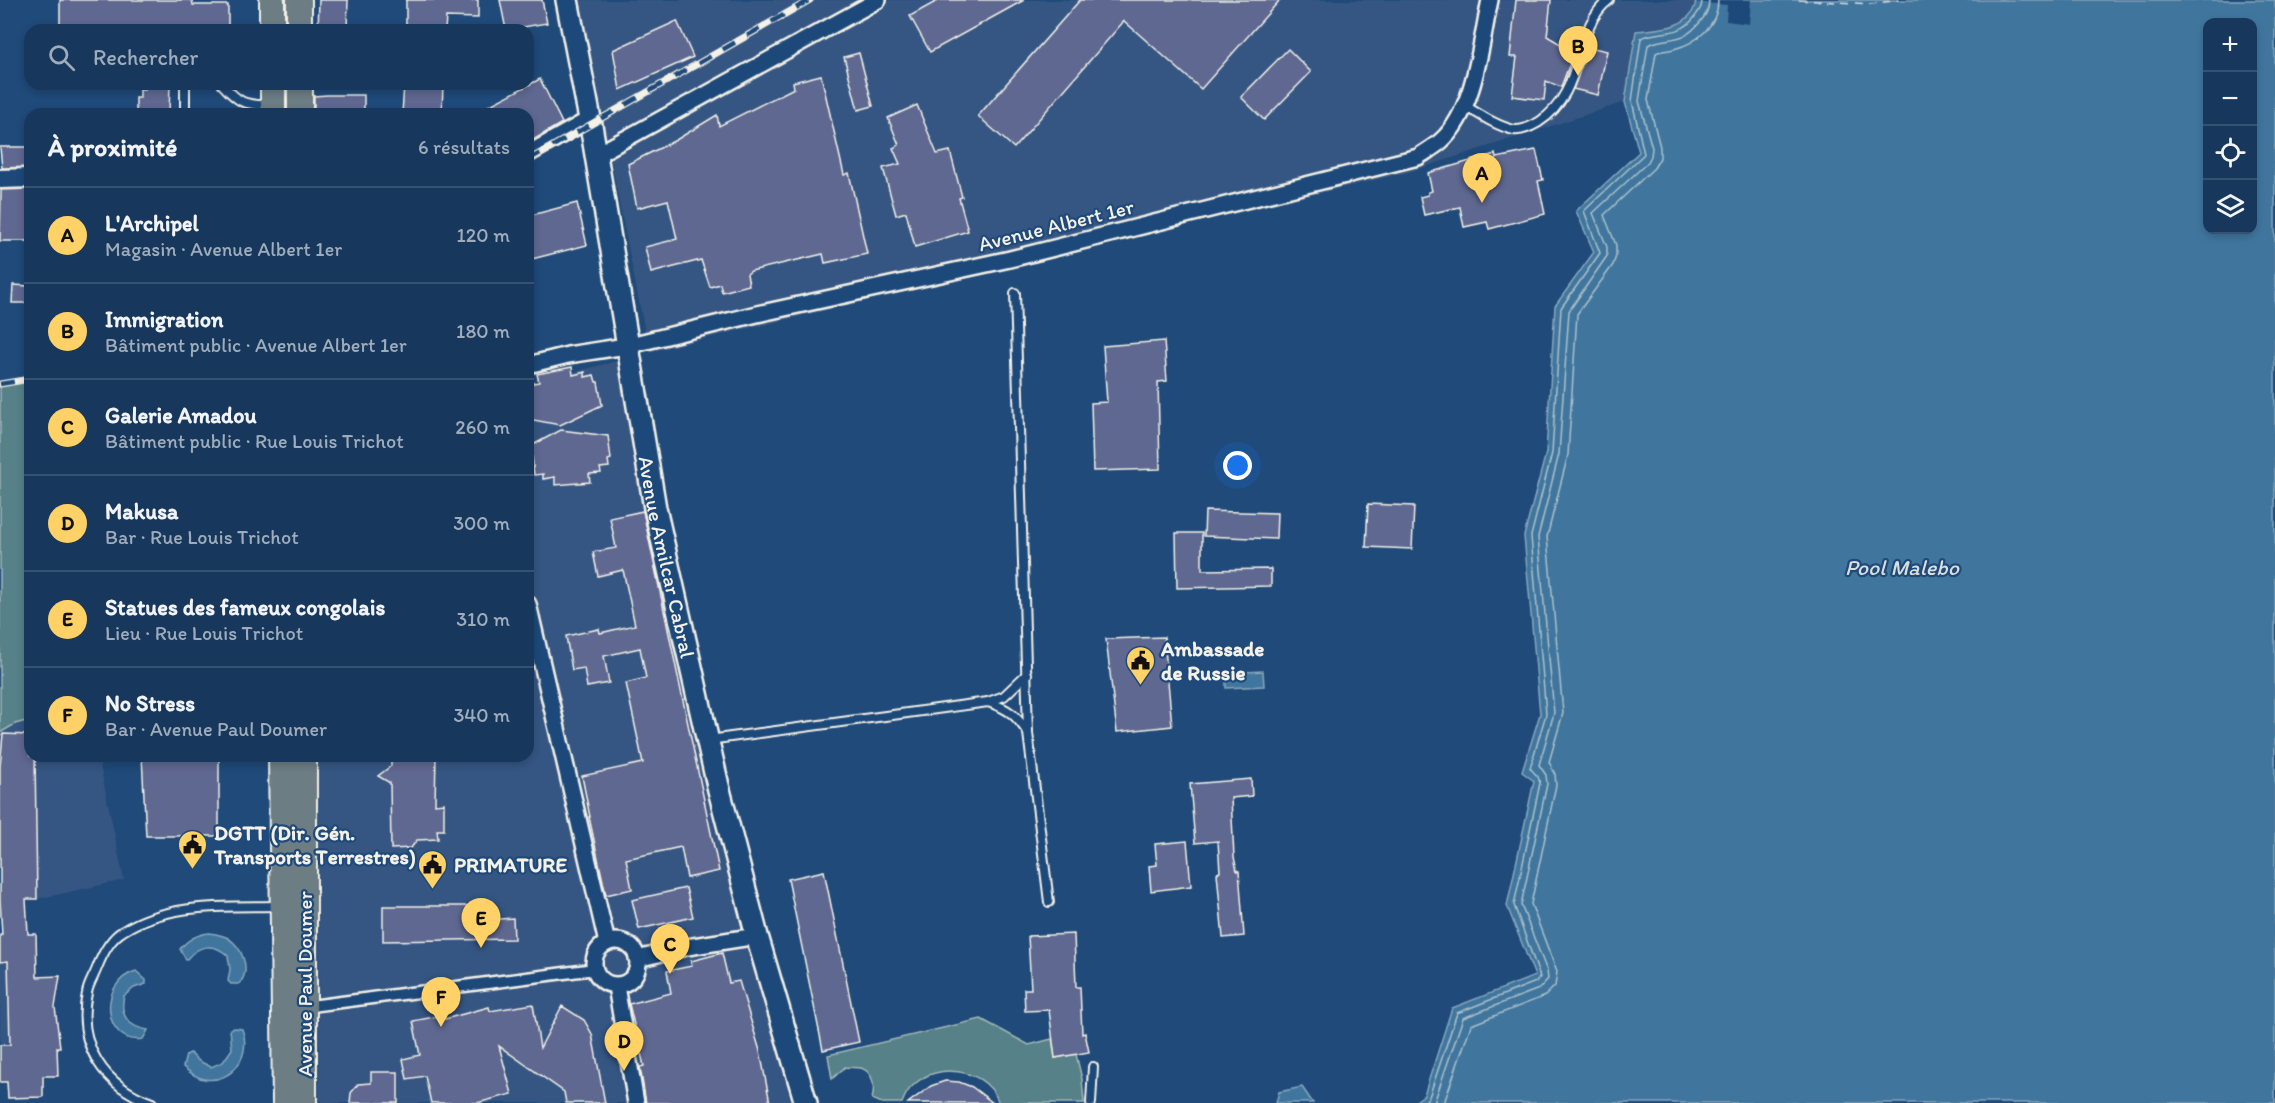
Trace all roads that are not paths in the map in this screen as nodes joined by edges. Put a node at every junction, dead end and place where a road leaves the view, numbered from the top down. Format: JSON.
{"nodes":[{"id":1,"x":272,"y":0,"type":"edge"},
{"id":2,"x":299,"y":0,"type":"edge"},
{"id":3,"x":567,"y":0,"type":"edge"},
{"id":4,"x":878,"y":0,"type":"edge"},
{"id":5,"x":1490,"y":0,"type":"edge"},
{"id":6,"x":1609,"y":0,"type":"edge"},
{"id":7,"x":272,"y":24,"type":"edge"},
{"id":8,"x":299,"y":24,"type":"edge"},
{"id":9,"x":184,"y":90,"type":"edge"},
{"id":10,"x":226,"y":90,"type":"edge"},
{"id":11,"x":273,"y":102,"type":"edge"},
{"id":12,"x":300,"y":102,"type":"edge"},
{"id":13,"x":1464,"y":105,"type":"junction"},
{"id":14,"x":185,"y":108,"type":"edge"},
{"id":15,"x":590,"y":119,"type":"junction"},
{"id":16,"x":534,"y":151,"type":"edge"},
{"id":17,"x":596,"y":155,"type":"junction"},
{"id":18,"x":24,"y":178,"type":"edge"},
{"id":19,"x":0,"y":179,"type":"edge"},
{"id":20,"x":1015,"y":293,"type":"dead end"},
{"id":21,"x":626,"y":346,"type":"junction"},
{"id":22,"x":534,"y":364,"type":"edge"},
{"id":23,"x":534,"y":630,"type":"edge"},
{"id":24,"x":1027,"y":674,"type":"junction"},
{"id":25,"x":988,"y":702,"type":"junction"},
{"id":26,"x":1029,"y":734,"type":"junction"},
{"id":27,"x":708,"y":740,"type":"junction"},
{"id":28,"x":293,"y":764,"type":"edge"},
{"id":29,"x":1049,"y":902,"type":"dead end"},
{"id":30,"x":293,"y":907,"type":"junction"},
{"id":31,"x":757,"y":936,"type":"junction"},
{"id":32,"x":607,"y":943,"type":"junction"},
{"id":33,"x":637,"y":959,"type":"junction"},
{"id":34,"x":595,"y":969,"type":"junction"},
{"id":35,"x":616,"y":986,"type":"junction"},
{"id":36,"x":303,"y":1008,"type":"junction"},
{"id":37,"x":1093,"y":1067,"type":"dead end"},
{"id":38,"x":152,"y":1103,"type":"edge"},
{"id":39,"x":285,"y":1103,"type":"edge"},
{"id":40,"x":304,"y":1103,"type":"edge"},
{"id":41,"x":636,"y":1103,"type":"edge"},
{"id":42,"x":806,"y":1103,"type":"edge"},
{"id":43,"x":1091,"y":1103,"type":"edge"}],
"edges":[{"from":1,"to":7,"type":"main road"},
{"from":2,"to":8,"type":"main road"},
{"from":3,"to":15,"type":"main road","name":"Avenue Amilcar Cabral"},
{"from":4,"to":17,"type":"street"},
{"from":5,"to":13,"type":"street","name":"Avenue Albert 1er"},
{"from":6,"to":13,"type":"lane"},
{"from":9,"to":14,"type":"lane"},
{"from":10,"to":11,"type":"lane"},
{"from":11,"to":12,"type":"main road"},
{"from":13,"to":21,"type":"street","name":"Avenue Albert 1er"},
{"from":15,"to":16,"type":"street"},
{"from":15,"to":17,"type":"main road","name":"Avenue Amilcar Cabral"},
{"from":17,"to":21,"type":"main road","name":"Avenue Amilcar Cabral"},
{"from":18,"to":19,"type":"street"},
{"from":20,"to":24,"type":"lane"},
{"from":21,"to":22,"type":"street","name":"Avenue Albert 1er"},
{"from":21,"to":27,"type":"main road","name":"Avenue Amilcar Cabral"},
{"from":23,"to":32,"type":"street"},
{"from":24,"to":25,"type":"lane"},
{"from":24,"to":26,"type":"lane"},
{"from":25,"to":26,"type":"lane"},
{"from":25,"to":27,"type":"lane"},
{"from":26,"to":29,"type":"lane"},
{"from":27,"to":31,"type":"main road","name":"Avenue Amilcar Cabral"},
{"from":28,"to":30,"type":"main road","name":"Avenue Paul Doumer"},
{"from":30,"to":36,"type":"main road","name":"Avenue Paul Doumer"},
{"from":30,"to":38,"type":"lane"},
{"from":30,"to":39,"type":"main road","name":"Avenue Paul Doumer"},
{"from":31,"to":33,"type":"street"},
{"from":31,"to":42,"type":"main road","name":"Avenue Amilcar Cabral"},
{"from":32,"to":33,"type":"street"},
{"from":32,"to":34,"type":"street"},
{"from":33,"to":35,"type":"street"},
{"from":34,"to":35,"type":"street"},
{"from":34,"to":36,"type":"street"},
{"from":35,"to":41,"type":"street"},
{"from":36,"to":40,"type":"main road","name":"Avenue Paul Doumer"},
{"from":37,"to":43,"type":"lane"}]}
